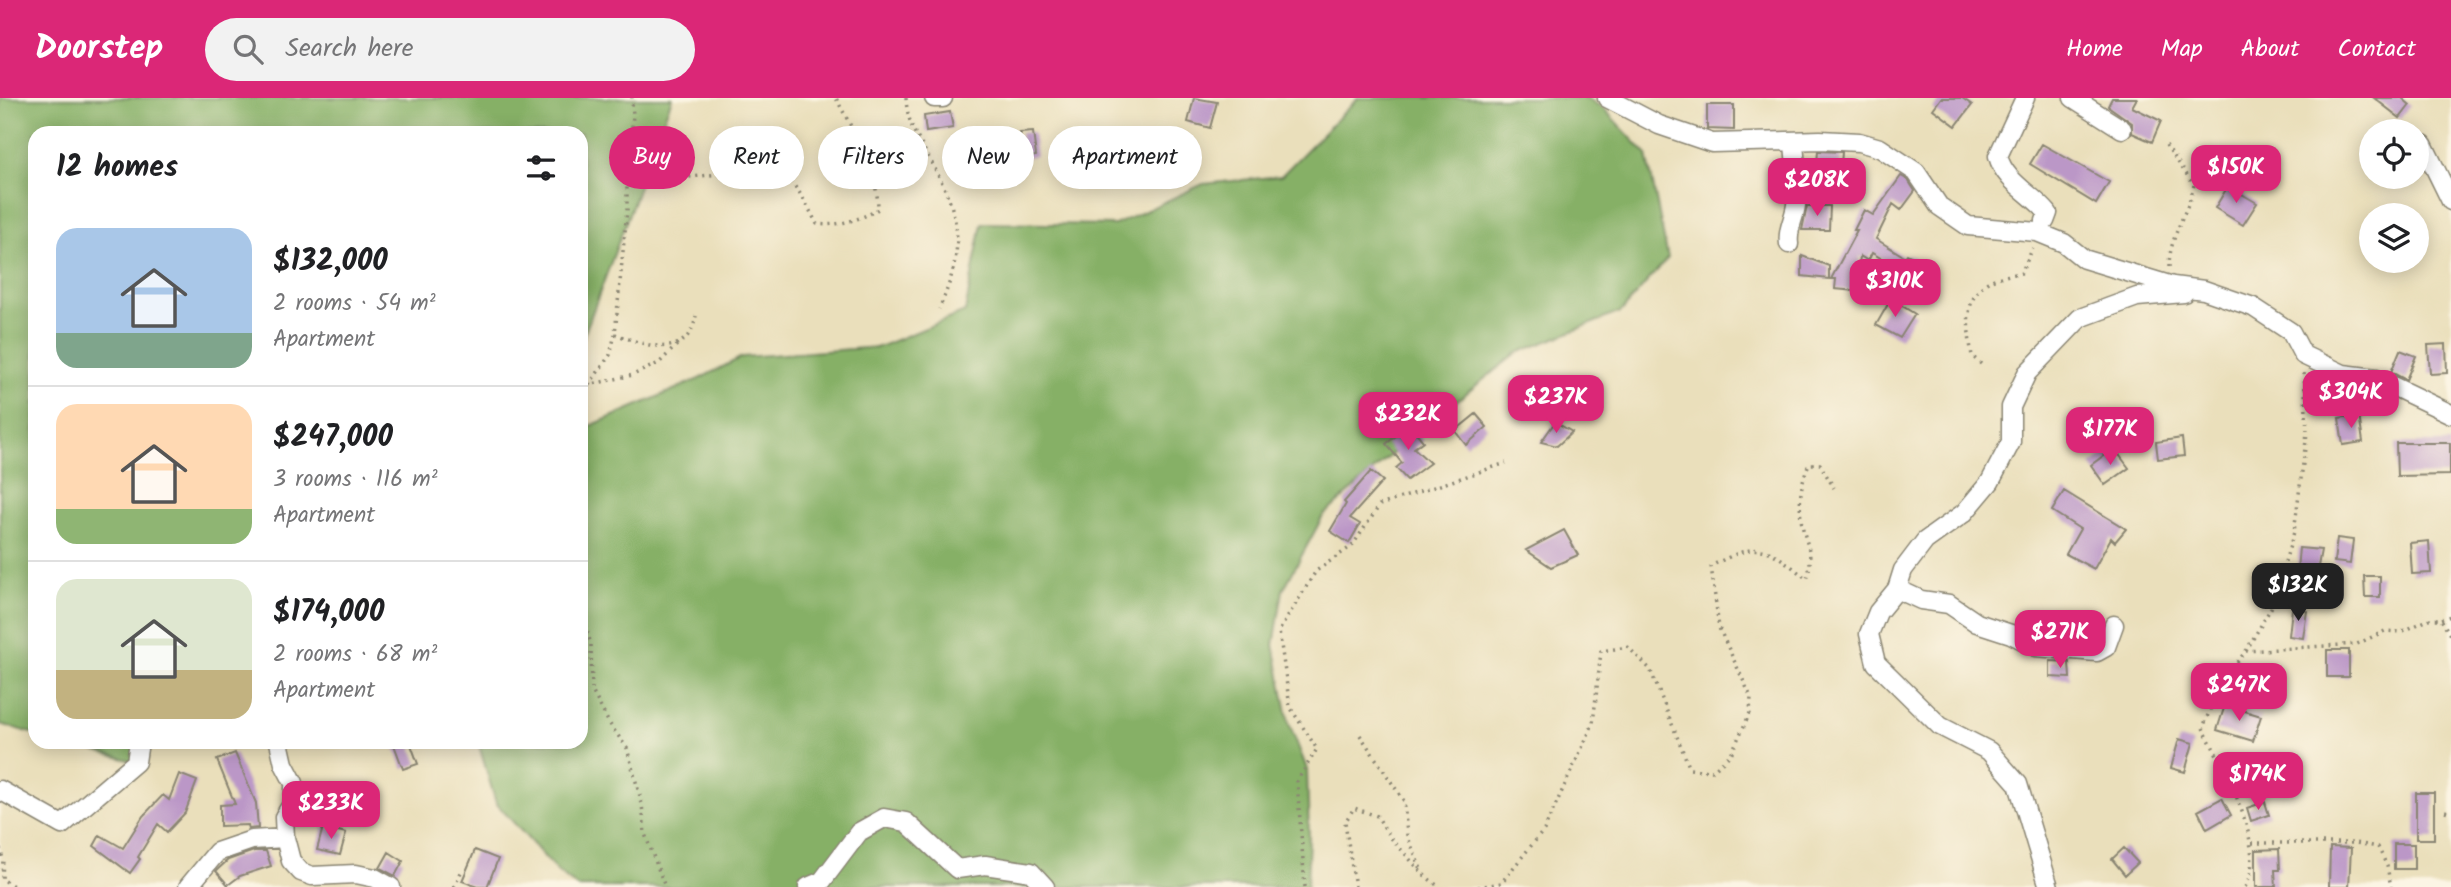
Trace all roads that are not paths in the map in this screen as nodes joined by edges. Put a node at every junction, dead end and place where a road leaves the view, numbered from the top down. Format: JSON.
{"nodes":[{"id":1,"x":934,"y":98,"type":"edge"},
{"id":2,"x":943,"y":98,"type":"edge"},
{"id":3,"x":1608,"y":98,"type":"edge"},
{"id":4,"x":2025,"y":98,"type":"edge"},
{"id":5,"x":2073,"y":98,"type":"edge"},
{"id":6,"x":2122,"y":129,"type":"dead end"},
{"id":7,"x":1794,"y":141,"type":"junction"},
{"id":8,"x":2429,"y":156,"type":"edge"},
{"id":9,"x":2451,"y":201,"type":"edge"},
{"id":10,"x":2041,"y":227,"type":"junction"},
{"id":11,"x":1789,"y":244,"type":"dead end"},
{"id":12,"x":2204,"y":290,"type":"junction"},
{"id":13,"x":2451,"y":414,"type":"edge"},
{"id":14,"x":1897,"y":589,"type":"junction"},
{"id":15,"x":2114,"y":625,"type":"dead end"},
{"id":16,"x":138,"y":749,"type":"edge"},
{"id":17,"x":281,"y":749,"type":"edge"},
{"id":18,"x":0,"y":790,"type":"edge"},
{"id":19,"x":285,"y":838,"type":"junction"},
{"id":20,"x":188,"y":887,"type":"edge"},
{"id":21,"x":391,"y":887,"type":"edge"},
{"id":22,"x":808,"y":887,"type":"edge"},
{"id":23,"x":1045,"y":887,"type":"edge"},
{"id":24,"x":2049,"y":887,"type":"edge"}],
"edges":[{"from":1,"to":2,"type":"street"},
{"from":3,"to":7,"type":"street"},
{"from":4,"to":10,"type":"street"},
{"from":5,"to":6,"type":"street"},
{"from":7,"to":10,"type":"street"},
{"from":7,"to":11,"type":"street"},
{"from":8,"to":9,"type":"street"},
{"from":10,"to":12,"type":"street"},
{"from":12,"to":13,"type":"street"},
{"from":12,"to":14,"type":"street"},
{"from":14,"to":15,"type":"street"},
{"from":14,"to":24,"type":"street"},
{"from":16,"to":18,"type":"street"},
{"from":17,"to":19,"type":"street"},
{"from":19,"to":20,"type":"street"},
{"from":19,"to":21,"type":"street"},
{"from":22,"to":23,"type":"street"}]}
